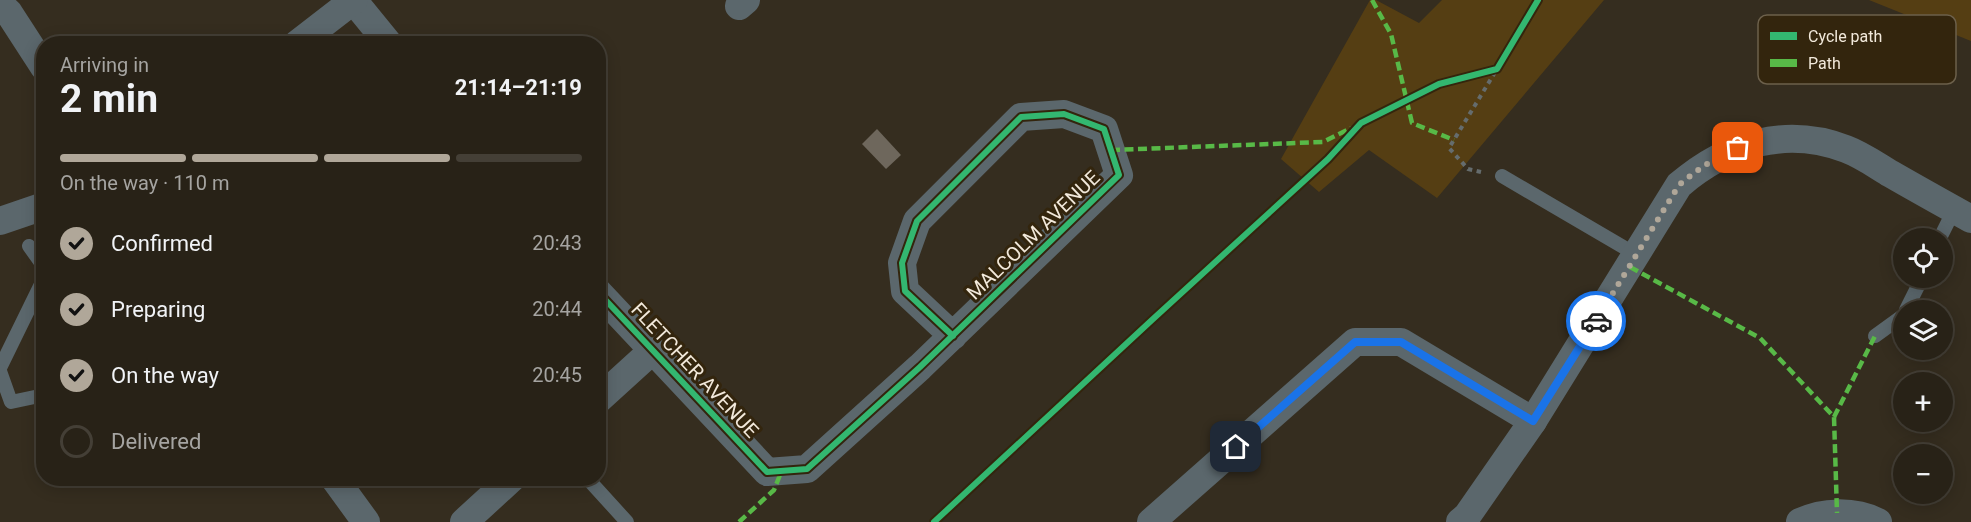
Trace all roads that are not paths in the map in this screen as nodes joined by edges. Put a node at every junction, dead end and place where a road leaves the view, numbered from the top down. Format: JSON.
{"nodes":[{"id":1,"x":354,"y":0,"type":"edge"},
{"id":2,"x":0,"y":4,"type":"edge"},
{"id":3,"x":307,"y":36,"type":"edge"},
{"id":4,"x":383,"y":36,"type":"edge"},
{"id":5,"x":36,"y":54,"type":"edge"},
{"id":6,"x":1502,"y":176,"type":"road end"},
{"id":7,"x":36,"y":209,"type":"edge"},
{"id":8,"x":1963,"y":214,"type":"edge"},
{"id":9,"x":0,"y":221,"type":"edge"},
{"id":10,"x":1950,"y":228,"type":"edge"},
{"id":11,"x":29,"y":246,"type":"dead end"},
{"id":12,"x":1637,"y":255,"type":"junction"},
{"id":13,"x":36,"y":256,"type":"edge"},
{"id":14,"x":36,"y":295,"type":"edge"},
{"id":15,"x":606,"y":300,"type":"edge"},
{"id":16,"x":1893,"y":323,"type":"edge"},
{"id":17,"x":953,"y":336,"type":"junction"},
{"id":18,"x":1875,"y":336,"type":"dead end"},
{"id":19,"x":653,"y":350,"type":"junction"},
{"id":20,"x":0,"y":370,"type":"edge"},
{"id":21,"x":606,"y":393,"type":"edge"},
{"id":22,"x":36,"y":396,"type":"edge"},
{"id":23,"x":6,"y":402,"type":"edge"},
{"id":24,"x":1533,"y":421,"type":"junction"},
{"id":25,"x":767,"y":472,"type":"joint"},
{"id":26,"x":340,"y":486,"type":"edge"},
{"id":27,"x":503,"y":486,"type":"edge"},
{"id":28,"x":594,"y":486,"type":"edge"},
{"id":29,"x":366,"y":522,"type":"edge"},
{"id":30,"x":464,"y":522,"type":"edge"},
{"id":31,"x":627,"y":522,"type":"edge"},
{"id":32,"x":1151,"y":522,"type":"edge"},
{"id":33,"x":1460,"y":522,"type":"edge"},
{"id":34,"x":1800,"y":522,"type":"edge"},
{"id":35,"x":1878,"y":522,"type":"edge"}],
"edges":[{"from":1,"to":3,"type":"street"},
{"from":1,"to":4,"type":"street"},
{"from":2,"to":5,"type":"street"},
{"from":6,"to":12,"type":"lane"},
{"from":7,"to":9,"type":"street"},
{"from":8,"to":10,"type":"lane"},
{"from":8,"to":12,"type":"street"},
{"from":11,"to":13,"type":"lane"},
{"from":12,"to":24,"type":"street"},
{"from":14,"to":20,"type":"lane"},
{"from":15,"to":19,"type":"street","name":"FLETCHER AVENUE"},
{"from":16,"to":18,"type":"lane"},
{"from":17,"to":17,"type":"street","name":"MALCOLM AVENUE"},
{"from":17,"to":25,"type":"street","name":"MALCOLM AVENUE"},
{"from":19,"to":21,"type":"street"},
{"from":19,"to":25,"type":"street","name":"FLETCHER AVENUE"},
{"from":20,"to":23,"type":"lane"},
{"from":22,"to":23,"type":"lane"},
{"from":24,"to":32,"type":"street"},
{"from":24,"to":33,"type":"street"},
{"from":26,"to":29,"type":"street"},
{"from":27,"to":30,"type":"street"},
{"from":28,"to":31,"type":"lane"},
{"from":34,"to":35,"type":"street"}]}
